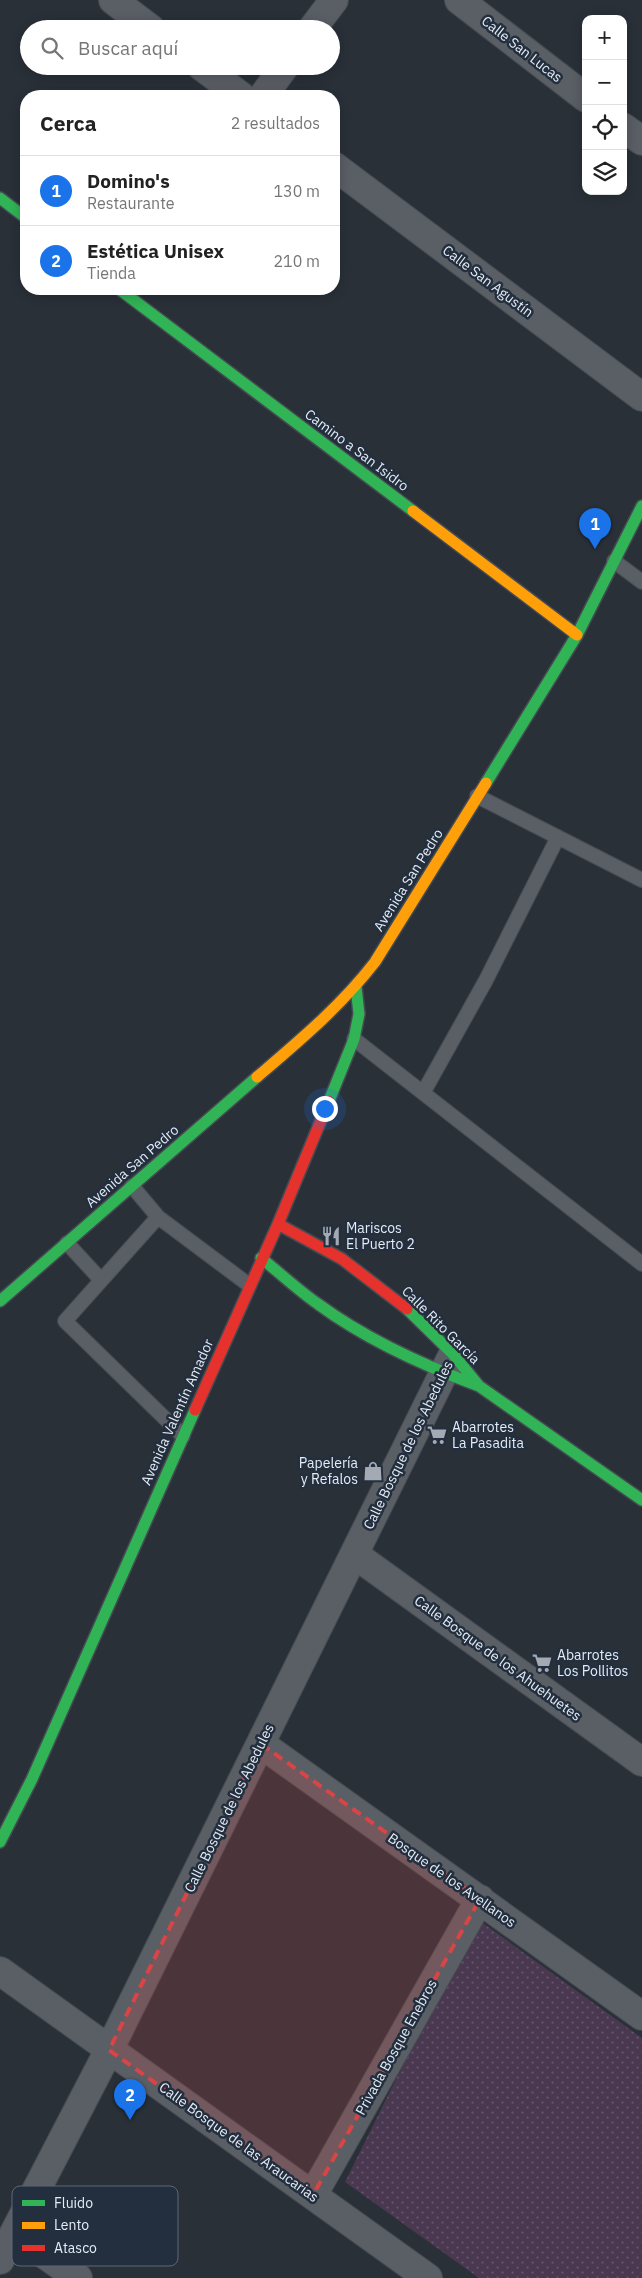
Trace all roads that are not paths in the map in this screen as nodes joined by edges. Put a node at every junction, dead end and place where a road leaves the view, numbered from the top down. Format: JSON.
{"nodes":[{"id":1,"x":113,"y":0,"type":"edge"},
{"id":2,"x":334,"y":0,"type":"edge"},
{"id":3,"x":458,"y":0,"type":"edge"},
{"id":4,"x":139,"y":20,"type":"edge"},
{"id":5,"x":319,"y":20,"type":"edge"},
{"id":6,"x":213,"y":75,"type":"edge"},
{"id":7,"x":278,"y":75,"type":"edge"},
{"id":8,"x":233,"y":90,"type":"edge"},
{"id":9,"x":267,"y":90,"type":"edge"},
{"id":10,"x":582,"y":95,"type":"edge"},
{"id":11,"x":627,"y":130,"type":"edge"},
{"id":12,"x":642,"y":141,"type":"edge"},
{"id":13,"x":340,"y":170,"type":"edge"},
{"id":14,"x":0,"y":198,"type":"edge"},
{"id":15,"x":20,"y":213,"type":"edge"},
{"id":16,"x":128,"y":295,"type":"edge"},
{"id":17,"x":642,"y":397,"type":"edge"},
{"id":18,"x":642,"y":506,"type":"edge"},
{"id":19,"x":614,"y":561,"type":"junction"},
{"id":20,"x":642,"y":582,"type":"edge"},
{"id":21,"x":577,"y":635,"type":"junction"},
{"id":22,"x":477,"y":796,"type":"junction"},
{"id":23,"x":558,"y":837,"type":"junction"},
{"id":24,"x":642,"y":880,"type":"edge"},
{"id":25,"x":356,"y":987,"type":"junction"},
{"id":26,"x":354,"y":1039,"type":"junction"},
{"id":27,"x":422,"y":1093,"type":"junction"},
{"id":28,"x":132,"y":1186,"type":"junction"},
{"id":29,"x":158,"y":1217,"type":"junction"},
{"id":30,"x":278,"y":1224,"type":"junction"},
{"id":31,"x":66,"y":1243,"type":"junction"},
{"id":32,"x":262,"y":1258,"type":"junction"},
{"id":33,"x":642,"y":1264,"type":"edge"},
{"id":34,"x":101,"y":1280,"type":"junction"},
{"id":35,"x":249,"y":1285,"type":"junction"},
{"id":36,"x":0,"y":1301,"type":"edge"},
{"id":37,"x":447,"y":1363,"type":"junction"},
{"id":38,"x":479,"y":1386,"type":"junction"},
{"id":39,"x":183,"y":1436,"type":"junction"},
{"id":40,"x":642,"y":1500,"type":"edge"},
{"id":41,"x":354,"y":1554,"type":"junction"},
{"id":42,"x":261,"y":1744,"type":"junction"},
{"id":43,"x":642,"y":1762,"type":"edge"},
{"id":44,"x":0,"y":1842,"type":"edge"},
{"id":45,"x":480,"y":1899,"type":"junction"},
{"id":46,"x":0,"y":1971,"type":"edge"},
{"id":47,"x":642,"y":2016,"type":"edge"},
{"id":48,"x":109,"y":2050,"type":"junction"},
{"id":49,"x":38,"y":2186,"type":"edge"},
{"id":50,"x":312,"y":2195,"type":"junction"},
{"id":51,"x":12,"y":2237,"type":"edge"},
{"id":52,"x":0,"y":2260,"type":"edge"},
{"id":53,"x":61,"y":2266,"type":"edge"},
{"id":54,"x":78,"y":2278,"type":"edge"},
{"id":55,"x":428,"y":2278,"type":"edge"}],
"edges":[{"from":1,"to":4,"type":"street"},
{"from":2,"to":5,"type":"street"},
{"from":3,"to":10,"type":"street","name":"Calle San Lucas"},
{"from":6,"to":8,"type":"street"},
{"from":7,"to":9,"type":"street"},
{"from":11,"to":12,"type":"street"},
{"from":13,"to":17,"type":"street","name":"Calle San Agustín"},
{"from":14,"to":15,"type":"main road"},
{"from":16,"to":21,"type":"main road","name":"Camino a San Isidro"},
{"from":18,"to":19,"type":"main road","name":"Avenida San Pedro"},
{"from":19,"to":20,"type":"lane"},
{"from":19,"to":21,"type":"main road","name":"Avenida San Pedro"},
{"from":21,"to":22,"type":"main road","name":"Avenida San Pedro"},
{"from":22,"to":23,"type":"lane"},
{"from":22,"to":25,"type":"main road","name":"Avenida San Pedro"},
{"from":23,"to":24,"type":"lane"},
{"from":23,"to":27,"type":"lane"},
{"from":25,"to":26,"type":"main road","name":"Avenida Valentín Amador"},
{"from":25,"to":28,"type":"main road","name":"Avenida San Pedro"},
{"from":26,"to":27,"type":"lane"},
{"from":26,"to":30,"type":"main road","name":"Avenida Valentín Amador"},
{"from":27,"to":33,"type":"lane"},
{"from":28,"to":29,"type":"lane"},
{"from":28,"to":31,"type":"main road","name":"Avenida San Pedro"},
{"from":29,"to":34,"type":"lane"},
{"from":29,"to":35,"type":"lane"},
{"from":30,"to":32,"type":"main road","name":"Avenida Valentín Amador"},
{"from":30,"to":37,"type":"main road","name":"Calle Rito García"},
{"from":31,"to":34,"type":"lane"},
{"from":31,"to":36,"type":"main road","name":"Avenida San Pedro"},
{"from":32,"to":35,"type":"main road","name":"Avenida Valentín Amador"},
{"from":32,"to":37,"type":"main road","name":"Calle Rito García"},
{"from":34,"to":39,"type":"lane"},
{"from":35,"to":39,"type":"main road","name":"Avenida Valentín Amador"},
{"from":37,"to":38,"type":"main road","name":"Calle Rito García"},
{"from":37,"to":38,"type":"main road","name":"Calle Rito García"},
{"from":37,"to":41,"type":"street","name":"Calle Bosque de los Abedules"},
{"from":38,"to":40,"type":"main road","name":"Calle Rito García"},
{"from":39,"to":44,"type":"main road","name":"Avenida Valentín Amador"},
{"from":41,"to":42,"type":"street","name":"Calle Bosque de los Abedules"},
{"from":41,"to":43,"type":"street","name":"Calle Bosque de los Ahuehuetes"},
{"from":42,"to":45,"type":"street","name":"Bosque de los Avellanos"},
{"from":42,"to":48,"type":"street","name":"Calle Bosque de los Abedules"},
{"from":45,"to":47,"type":"street","name":"Bosque de los Avellanos"},
{"from":45,"to":50,"type":"street","name":"Privada Bosque Enebros"},
{"from":46,"to":48,"type":"street","name":"Calle Bosque de las Araucarias"},
{"from":48,"to":49,"type":"street","name":"Calle Bosque de los Abedules"},
{"from":48,"to":50,"type":"street","name":"Calle Bosque de las Araucarias"},
{"from":50,"to":55,"type":"street","name":"Calle Bosque de las Araucarias"},
{"from":51,"to":52,"type":"street","name":"Calle Bosque de los Abedules"},
{"from":53,"to":54,"type":"street"}]}
